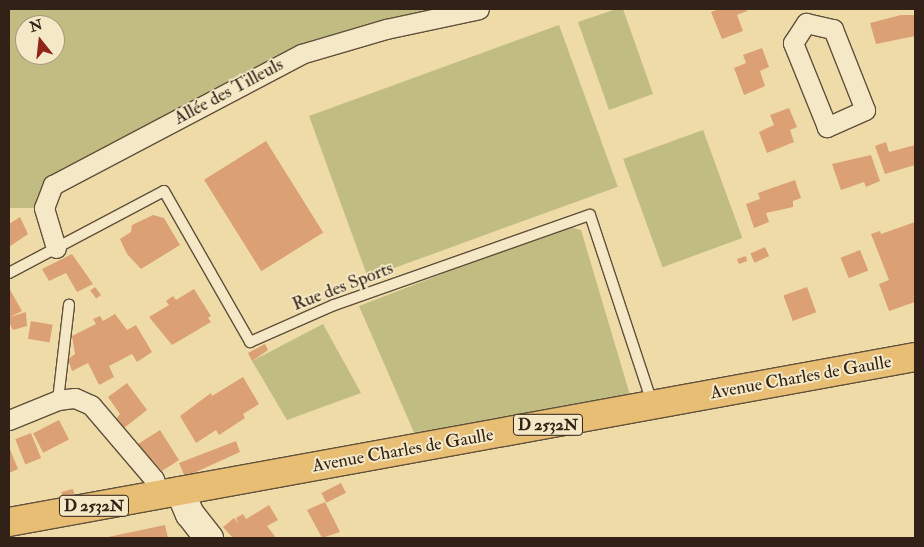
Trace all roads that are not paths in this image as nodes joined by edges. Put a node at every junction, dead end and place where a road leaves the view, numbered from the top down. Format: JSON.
{"nodes":[{"id":1,"x":479,"y":9,"type":"edge"},
{"id":2,"x":803,"y":16,"type":"edge"},
{"id":3,"x":56,"y":248,"type":"junction"},
{"id":4,"x":9,"y":273,"type":"edge"},
{"id":5,"x":69,"y":305,"type":"dead end"},
{"id":6,"x":915,"y":357,"type":"edge"},
{"id":7,"x":58,"y":400,"type":"junction"},
{"id":8,"x":652,"y":405,"type":"junction"},
{"id":9,"x":9,"y":420,"type":"edge"},
{"id":10,"x":170,"y":493,"type":"junction"},
{"id":11,"x":9,"y":522,"type":"edge"},
{"id":12,"x":209,"y":538,"type":"edge"}],
"edges":[{"from":1,"to":3,"type":"street","name":"Allée des Tilleuls"},
{"from":2,"to":2,"type":"street"},
{"from":3,"to":4,"type":"lane","name":"Rue des Sports"},
{"from":3,"to":8,"type":"lane","name":"Rue des Sports"},
{"from":5,"to":7,"type":"lane"},
{"from":6,"to":8,"type":"main road","name":"Avenue Charles de Gaulle","number":"D 2532N"},
{"from":7,"to":9,"type":"street"},
{"from":7,"to":10,"type":"street"},
{"from":8,"to":10,"type":"main road","name":"Avenue Charles de Gaulle","number":"D 2532N"},
{"from":10,"to":11,"type":"main road","name":"Avenue Charles de Gaulle","number":"D 2532N"},
{"from":10,"to":12,"type":"street"}]}
